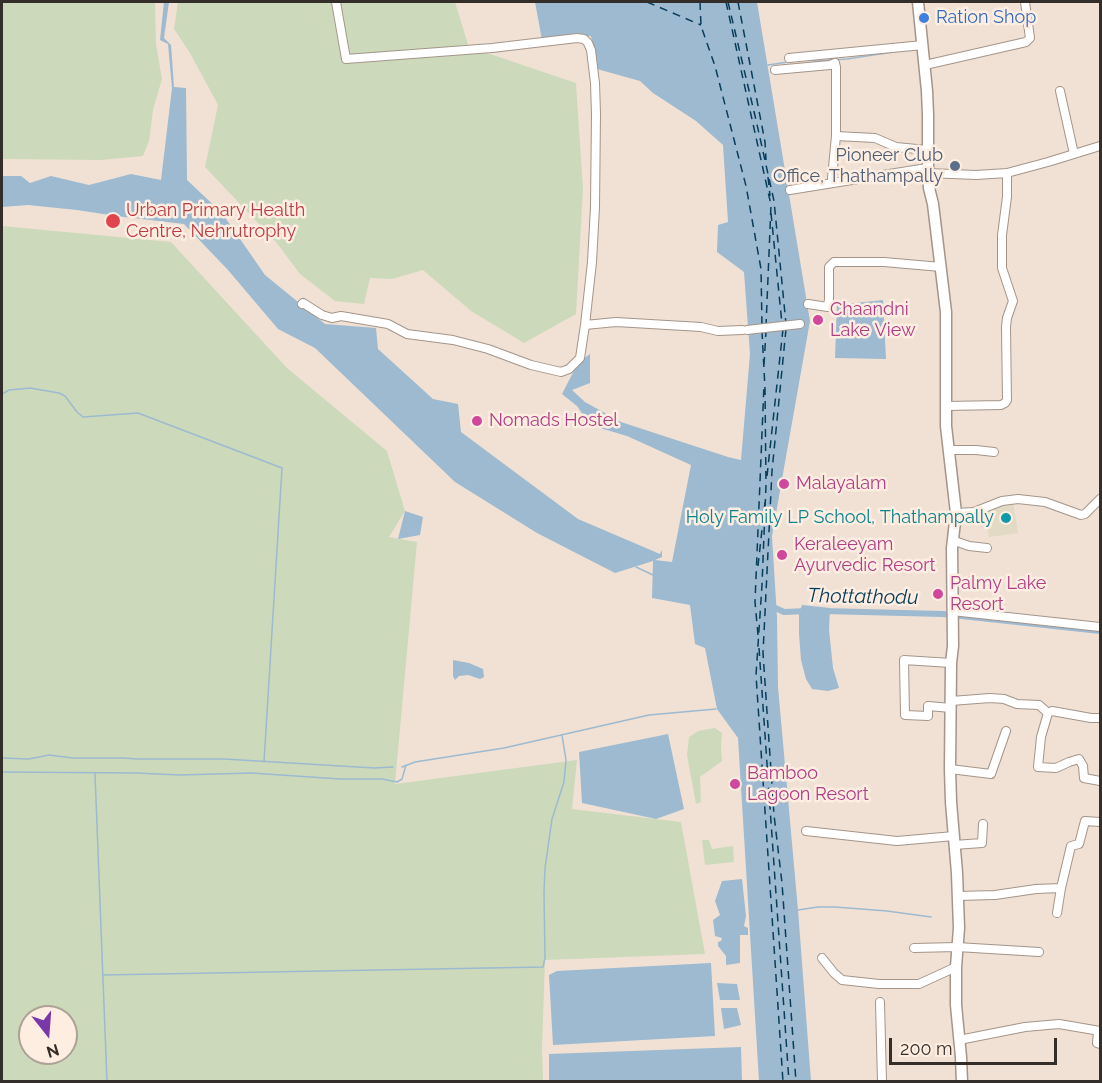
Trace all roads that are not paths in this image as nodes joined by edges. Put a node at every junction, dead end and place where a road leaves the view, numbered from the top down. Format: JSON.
{"nodes":[{"id":1,"x":336,"y":2,"type":"edge"},
{"id":2,"x":918,"y":2,"type":"edge"},
{"id":3,"x":1025,"y":2,"type":"edge"},
{"id":4,"x":923,"y":45,"type":"junction"},
{"id":5,"x":789,"y":58,"type":"dead end"},
{"id":6,"x":925,"y":65,"type":"junction"},
{"id":7,"x":775,"y":70,"type":"dead end"},
{"id":8,"x":1060,"y":91,"type":"dead end"},
{"id":9,"x":836,"y":136,"type":"junction"},
{"id":10,"x":1101,"y":146,"type":"edge"},
{"id":11,"x":927,"y":150,"type":"junction"},
{"id":12,"x":1074,"y":154,"type":"junction"},
{"id":13,"x":928,"y":170,"type":"junction"},
{"id":14,"x":1007,"y":173,"type":"junction"},
{"id":15,"x":834,"y":183,"type":"junction"},
{"id":16,"x":790,"y":190,"type":"dead end"},
{"id":17,"x":941,"y":267,"type":"junction"},
{"id":18,"x":302,"y":304,"type":"dead end"},
{"id":19,"x":808,"y":304,"type":"dead end"},
{"id":20,"x":800,"y":324,"type":"dead end"},
{"id":21,"x":585,"y":325,"type":"junction"},
{"id":22,"x":945,"y":406,"type":"junction"},
{"id":23,"x":949,"y":450,"type":"junction"},
{"id":24,"x":994,"y":452,"type":"dead end"},
{"id":25,"x":1101,"y":499,"type":"edge"},
{"id":26,"x":956,"y":513,"type":"junction"},
{"id":27,"x":952,"y":540,"type":"junction"},
{"id":28,"x":987,"y":548,"type":"dead end"},
{"id":29,"x":952,"y":614,"type":"junction"},
{"id":30,"x":1101,"y":627,"type":"edge"},
{"id":31,"x":951,"y":663,"type":"junction"},
{"id":32,"x":951,"y":704,"type":"junction"},
{"id":33,"x":1048,"y":713,"type":"junction"},
{"id":34,"x":1101,"y":718,"type":"edge"},
{"id":35,"x":1005,"y":731,"type":"dead end"},
{"id":36,"x":950,"y":769,"type":"junction"},
{"id":37,"x":1101,"y":781,"type":"edge"},
{"id":38,"x":1101,"y":822,"type":"edge"},
{"id":39,"x":983,"y":824,"type":"dead end"},
{"id":40,"x":806,"y":831,"type":"dead end"},
{"id":41,"x":954,"y":841,"type":"junction"},
{"id":42,"x":1061,"y":888,"type":"junction"},
{"id":43,"x":958,"y":896,"type":"junction"},
{"id":44,"x":1057,"y":913,"type":"dead end"},
{"id":45,"x":957,"y":947,"type":"junction"},
{"id":46,"x":914,"y":948,"type":"dead end"},
{"id":47,"x":1039,"y":952,"type":"dead end"},
{"id":48,"x":822,"y":958,"type":"dead end"},
{"id":49,"x":956,"y":967,"type":"junction"},
{"id":50,"x":880,"y":1002,"type":"dead end"},
{"id":51,"x":1099,"y":1031,"type":"edge"},
{"id":52,"x":959,"y":1040,"type":"junction"},
{"id":53,"x":1101,"y":1044,"type":"edge"},
{"id":54,"x":882,"y":1082,"type":"edge"},
{"id":55,"x":962,"y":1082,"type":"edge"}],
"edges":[{"from":1,"to":21,"type":"street"},
{"from":2,"to":4,"type":"main road"},
{"from":3,"to":6,"type":"street"},
{"from":4,"to":5,"type":"street"},
{"from":4,"to":6,"type":"main road"},
{"from":6,"to":11,"type":"main road"},
{"from":7,"to":9,"type":"street"},
{"from":8,"to":12,"type":"street"},
{"from":9,"to":11,"type":"street"},
{"from":9,"to":15,"type":"street"},
{"from":10,"to":12,"type":"street"},
{"from":11,"to":13,"type":"main road"},
{"from":12,"to":14,"type":"street"},
{"from":13,"to":14,"type":"street"},
{"from":13,"to":15,"type":"street"},
{"from":13,"to":17,"type":"main road"},
{"from":14,"to":22,"type":"street"},
{"from":15,"to":16,"type":"street"},
{"from":17,"to":19,"type":"street"},
{"from":17,"to":22,"type":"main road"},
{"from":18,"to":21,"type":"street"},
{"from":20,"to":21,"type":"street"},
{"from":22,"to":23,"type":"main road"},
{"from":23,"to":24,"type":"street"},
{"from":23,"to":26,"type":"main road"},
{"from":25,"to":26,"type":"street"},
{"from":26,"to":27,"type":"main road"},
{"from":27,"to":28,"type":"street"},
{"from":27,"to":29,"type":"main road"},
{"from":29,"to":30,"type":"street"},
{"from":29,"to":31,"type":"main road"},
{"from":31,"to":32,"type":"main road"},
{"from":31,"to":32,"type":"street"},
{"from":32,"to":33,"type":"street"},
{"from":32,"to":36,"type":"main road"},
{"from":33,"to":34,"type":"street"},
{"from":33,"to":37,"type":"street"},
{"from":35,"to":36,"type":"street"},
{"from":36,"to":41,"type":"main road"},
{"from":38,"to":42,"type":"street"},
{"from":39,"to":41,"type":"street"},
{"from":40,"to":41,"type":"street"},
{"from":41,"to":43,"type":"main road"},
{"from":42,"to":43,"type":"street"},
{"from":42,"to":44,"type":"street"},
{"from":43,"to":45,"type":"main road"},
{"from":45,"to":46,"type":"street"},
{"from":45,"to":47,"type":"street"},
{"from":45,"to":49,"type":"main road"},
{"from":48,"to":49,"type":"street"},
{"from":49,"to":52,"type":"main road"},
{"from":50,"to":54,"type":"street"},
{"from":51,"to":52,"type":"street"},
{"from":51,"to":53,"type":"street"},
{"from":52,"to":55,"type":"main road"}]}
